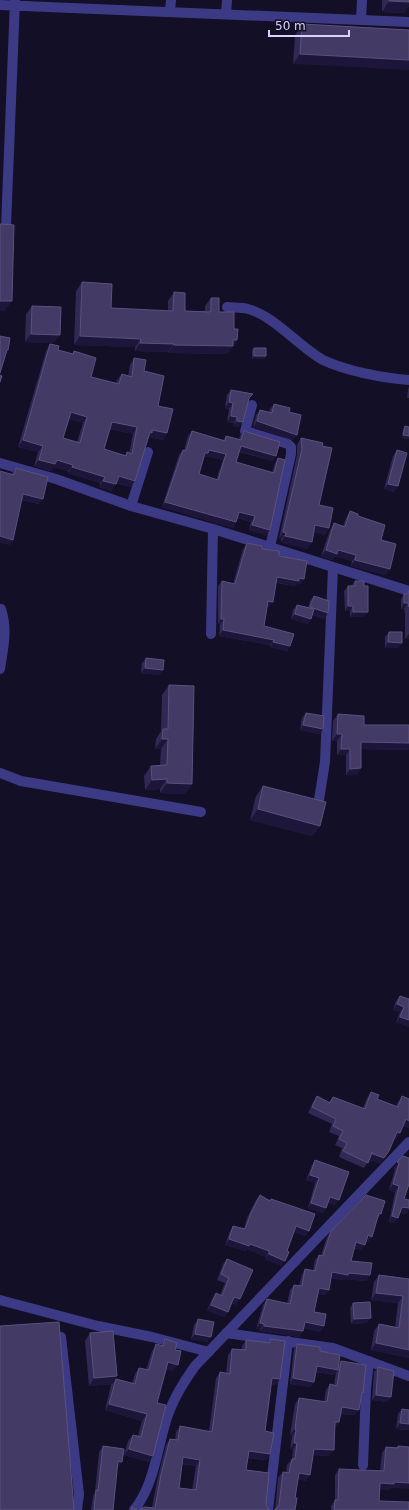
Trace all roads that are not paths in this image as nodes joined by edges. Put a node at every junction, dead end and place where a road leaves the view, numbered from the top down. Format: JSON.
{"nodes":[{"id":1,"x":171,"y":0,"type":"edge"},
{"id":2,"x":227,"y":0,"type":"edge"},
{"id":3,"x":362,"y":0,"type":"edge"},
{"id":4,"x":15,"y":3,"type":"edge"},
{"id":5,"x":0,"y":5,"type":"edge"},
{"id":6,"x":170,"y":11,"type":"junction"},
{"id":7,"x":226,"y":14,"type":"junction"},
{"id":8,"x":361,"y":20,"type":"junction"},
{"id":9,"x":409,"y":22,"type":"edge"},
{"id":10,"x":6,"y":227,"type":"edge"},
{"id":11,"x":226,"y":307,"type":"dead end"},
{"id":12,"x":409,"y":380,"type":"edge"},
{"id":13,"x":252,"y":405,"type":"dead end"},
{"id":14,"x":148,"y":452,"type":"dead end"},
{"id":15,"x":0,"y":463,"type":"edge"},
{"id":16,"x":130,"y":506,"type":"junction"},
{"id":17,"x":214,"y":529,"type":"junction"},
{"id":18,"x":270,"y":547,"type":"junction"},
{"id":19,"x":333,"y":568,"type":"junction"},
{"id":20,"x":409,"y":591,"type":"edge"},
{"id":21,"x":0,"y":609,"type":"edge"},
{"id":22,"x":211,"y":634,"type":"dead end"},
{"id":23,"x":0,"y":669,"type":"edge"},
{"id":24,"x":0,"y":773,"type":"edge"},
{"id":25,"x":318,"y":806,"type":"edge"},
{"id":26,"x":201,"y":812,"type":"dead end"},
{"id":27,"x":409,"y":1142,"type":"edge"},
{"id":28,"x":0,"y":1300,"type":"edge"},
{"id":29,"x":226,"y":1333,"type":"junction"},
{"id":30,"x":62,"y":1338,"type":"edge"},
{"id":31,"x":288,"y":1341,"type":"junction"},
{"id":32,"x":209,"y":1352,"type":"junction"},
{"id":33,"x":369,"y":1361,"type":"junction"},
{"id":34,"x":409,"y":1376,"type":"edge"},
{"id":35,"x":363,"y":1465,"type":"dead end"},
{"id":36,"x":77,"y":1510,"type":"edge"},
{"id":37,"x":134,"y":1510,"type":"edge"},
{"id":38,"x":268,"y":1510,"type":"edge"}],
"edges":[{"from":1,"to":6,"type":"street"},
{"from":2,"to":7,"type":"street"},
{"from":3,"to":8,"type":"street"},
{"from":4,"to":5,"type":"street"},
{"from":4,"to":6,"type":"street"},
{"from":4,"to":10,"type":"street"},
{"from":6,"to":7,"type":"street"},
{"from":7,"to":8,"type":"street"},
{"from":8,"to":9,"type":"street"},
{"from":11,"to":12,"type":"street"},
{"from":13,"to":18,"type":"street"},
{"from":14,"to":16,"type":"street"},
{"from":15,"to":16,"type":"street"},
{"from":16,"to":17,"type":"street"},
{"from":17,"to":18,"type":"street"},
{"from":17,"to":22,"type":"street"},
{"from":18,"to":19,"type":"street"},
{"from":19,"to":20,"type":"street"},
{"from":19,"to":25,"type":"street"},
{"from":21,"to":23,"type":"street"},
{"from":24,"to":26,"type":"street"},
{"from":27,"to":29,"type":"street"},
{"from":28,"to":32,"type":"street"},
{"from":29,"to":31,"type":"street"},
{"from":29,"to":32,"type":"street"},
{"from":30,"to":36,"type":"street"},
{"from":31,"to":33,"type":"street"},
{"from":31,"to":38,"type":"street"},
{"from":32,"to":37,"type":"street"},
{"from":33,"to":34,"type":"street"},
{"from":33,"to":35,"type":"street"}]}
